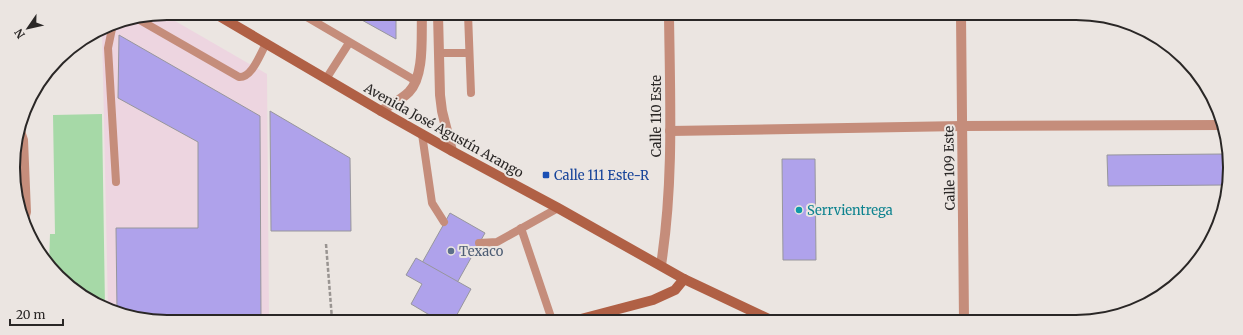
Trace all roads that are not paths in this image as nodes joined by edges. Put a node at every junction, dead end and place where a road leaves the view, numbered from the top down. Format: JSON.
{"nodes":[{"id":1,"x":226,"y":20,"type":"edge"},
{"id":2,"x":311,"y":20,"type":"edge"},
{"id":3,"x":422,"y":20,"type":"edge"},
{"id":4,"x":438,"y":20,"type":"edge"},
{"id":5,"x":468,"y":20,"type":"edge"},
{"id":6,"x":669,"y":20,"type":"edge"},
{"id":7,"x":961,"y":20,"type":"edge"},
{"id":8,"x":143,"y":22,"type":"edge"},
{"id":9,"x":112,"y":31,"type":"edge"},
{"id":10,"x":349,"y":43,"type":"junction"},
{"id":11,"x":266,"y":44,"type":"junction"},
{"id":12,"x":439,"y":53,"type":"junction"},
{"id":13,"x":468,"y":53,"type":"junction"},
{"id":14,"x":326,"y":79,"type":"junction"},
{"id":15,"x":416,"y":81,"type":"junction"},
{"id":16,"x":471,"y":93,"type":"dead end"},
{"id":17,"x":381,"y":111,"type":"junction"},
{"id":18,"x":962,"y":126,"type":"junction"},
{"id":19,"x":1217,"y":126,"type":"edge"},
{"id":20,"x":670,"y":131,"type":"junction"},
{"id":21,"x":422,"y":134,"type":"junction"},
{"id":22,"x":23,"y":140,"type":"edge"},
{"id":23,"x":452,"y":151,"type":"junction"},
{"id":24,"x":116,"y":182,"type":"dead end"},
{"id":25,"x":558,"y":208,"type":"junction"},
{"id":26,"x":26,"y":209,"type":"edge"},
{"id":27,"x":444,"y":222,"type":"dead end"},
{"id":28,"x":521,"y":228,"type":"junction"},
{"id":29,"x":479,"y":243,"type":"dead end"},
{"id":30,"x":661,"y":265,"type":"junction"},
{"id":31,"x":684,"y":279,"type":"junction"},
{"id":32,"x":550,"y":315,"type":"edge"},
{"id":33,"x":596,"y":315,"type":"edge"},
{"id":34,"x":760,"y":315,"type":"edge"},
{"id":35,"x":964,"y":315,"type":"edge"}],
"edges":[{"from":1,"to":11,"type":"main road","name":"Avenida José Agustín Arango"},
{"from":2,"to":10,"type":"lane"},
{"from":3,"to":15,"type":"street"},
{"from":4,"to":12,"type":"street"},
{"from":5,"to":13,"type":"lane"},
{"from":6,"to":20,"type":"street","name":"Calle 110 Este"},
{"from":7,"to":18,"type":"street","name":"Calle 109 Este"},
{"from":8,"to":11,"type":"lane"},
{"from":9,"to":24,"type":"lane"},
{"from":10,"to":14,"type":"lane"},
{"from":10,"to":15,"type":"lane"},
{"from":11,"to":14,"type":"main road","name":"Avenida José Agustín Arango"},
{"from":12,"to":13,"type":"lane"},
{"from":12,"to":23,"type":"street"},
{"from":13,"to":16,"type":"lane"},
{"from":14,"to":17,"type":"main road","name":"Avenida José Agustín Arango"},
{"from":15,"to":17,"type":"street"},
{"from":17,"to":21,"type":"main road","name":"Avenida José Agustín Arango"},
{"from":18,"to":19,"type":"street"},
{"from":18,"to":20,"type":"street"},
{"from":18,"to":35,"type":"street","name":"Calle 109 Este"},
{"from":20,"to":30,"type":"street","name":"Calle 110 Este"},
{"from":21,"to":23,"type":"main road","name":"Avenida José Agustín Arango"},
{"from":21,"to":27,"type":"lane"},
{"from":22,"to":26,"type":"street"},
{"from":23,"to":25,"type":"main road","name":"Avenida José Agustín Arango"},
{"from":25,"to":28,"type":"lane"},
{"from":25,"to":30,"type":"main road","name":"Avenida José Agustín Arango"},
{"from":28,"to":29,"type":"lane"},
{"from":28,"to":32,"type":"lane"},
{"from":30,"to":31,"type":"main road","name":"Avenida José Agustín Arango"},
{"from":31,"to":33,"type":"main road"},
{"from":31,"to":34,"type":"main road","name":"Avenida José Agustín Arango"}]}
